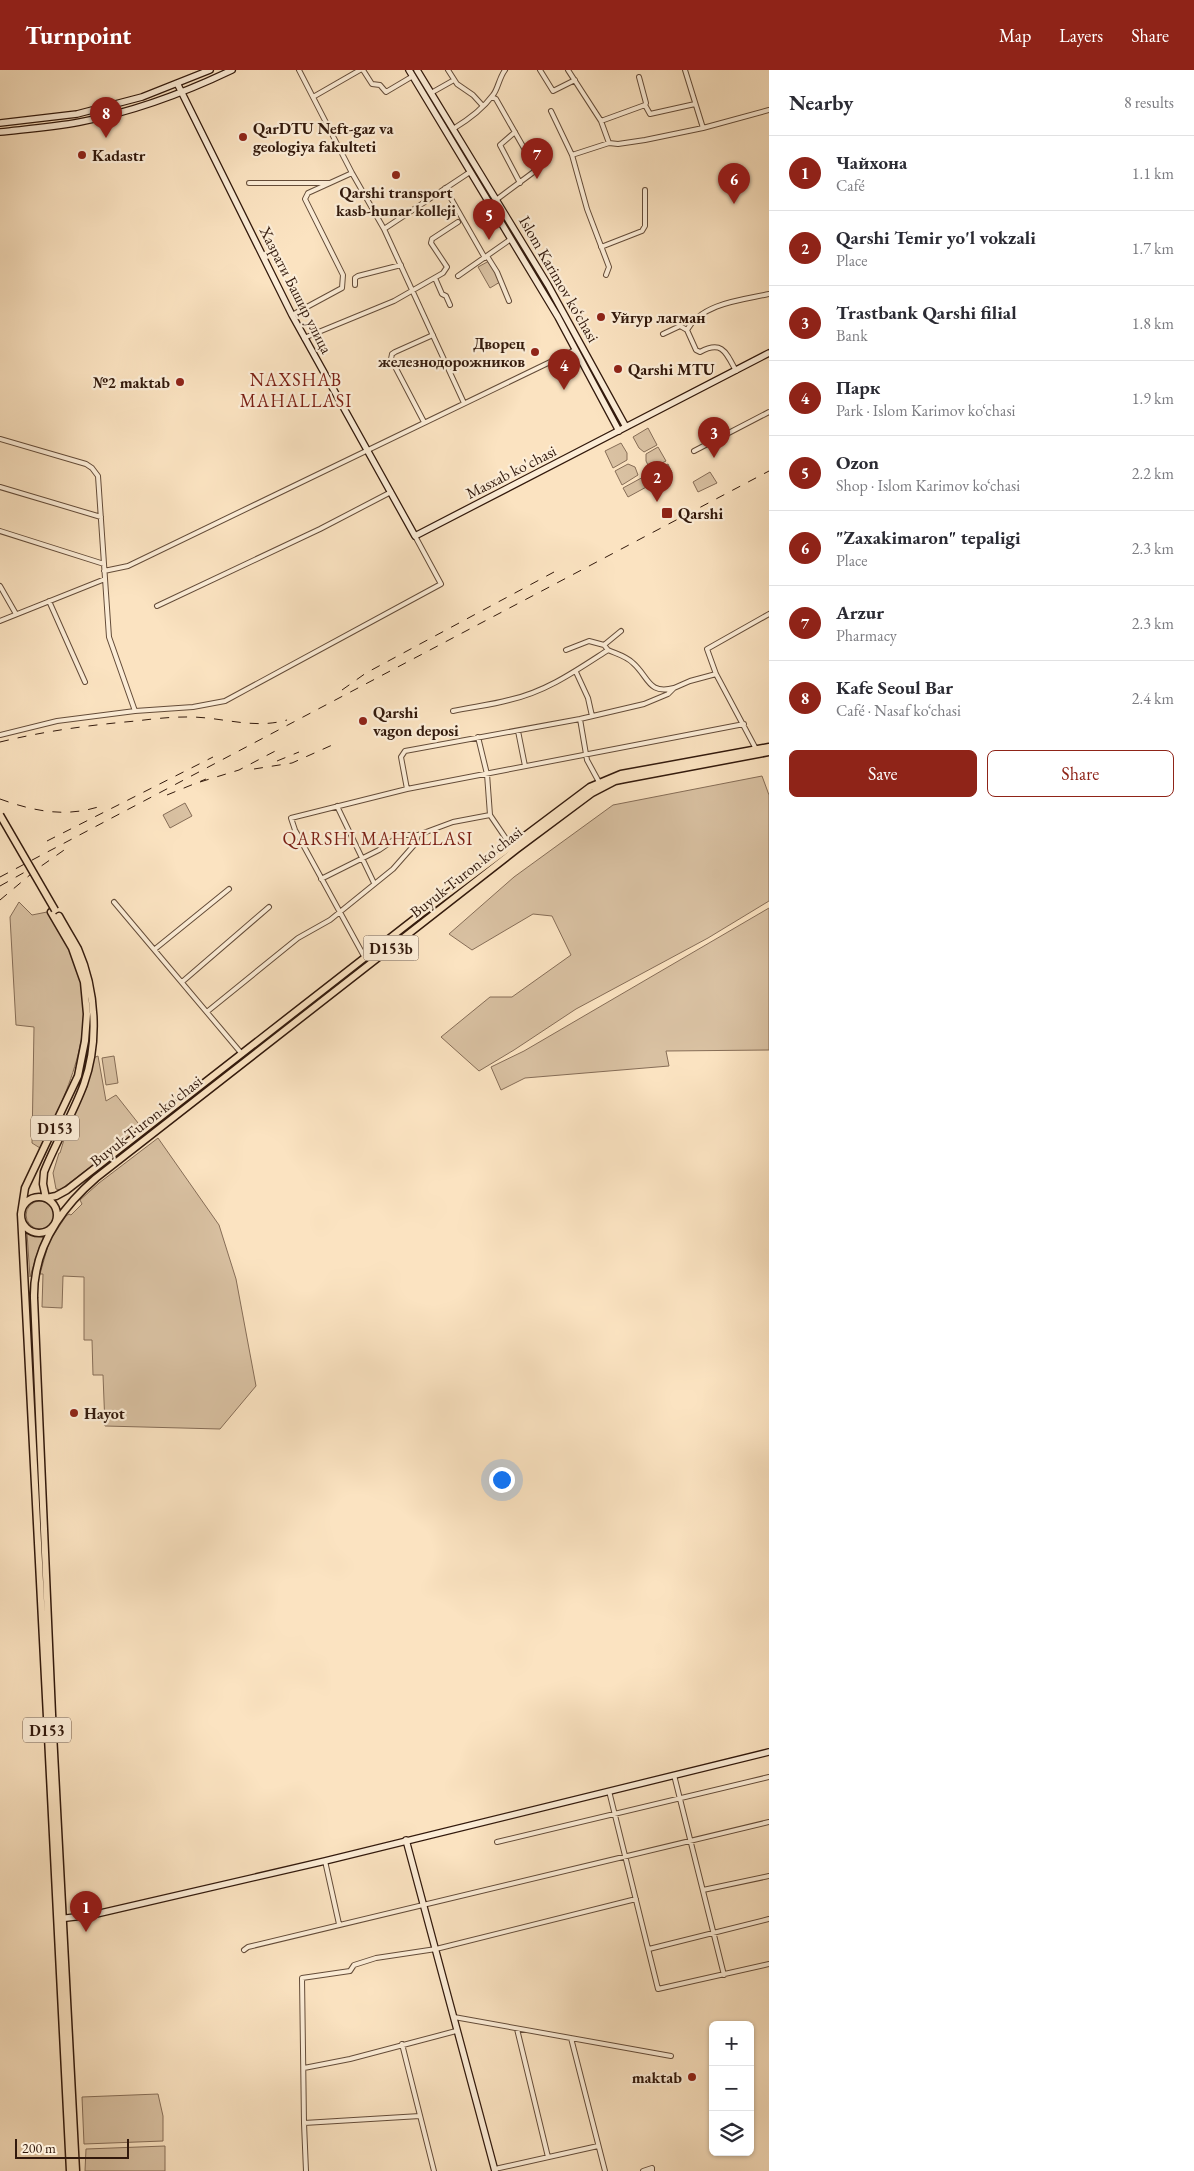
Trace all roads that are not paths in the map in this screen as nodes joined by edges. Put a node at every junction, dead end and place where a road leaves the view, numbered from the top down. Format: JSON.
{"nodes":[{"id":1,"x":210,"y":70,"type":"edge"},
{"id":2,"x":232,"y":70,"type":"edge"},
{"id":3,"x":299,"y":70,"type":"edge"},
{"id":4,"x":361,"y":70,"type":"edge"},
{"id":5,"x":409,"y":70,"type":"edge"},
{"id":6,"x":417,"y":70,"type":"edge"},
{"id":7,"x":448,"y":70,"type":"edge"},
{"id":8,"x":505,"y":70,"type":"edge"},
{"id":9,"x":540,"y":70,"type":"edge"},
{"id":10,"x":568,"y":70,"type":"edge"},
{"id":11,"x":685,"y":70,"type":"edge"},
{"id":12,"x":413,"y":76,"type":"junction"},
{"id":13,"x":639,"y":77,"type":"dead end"},
{"id":14,"x":454,"y":80,"type":"junction"},
{"id":15,"x":575,"y":80,"type":"junction"},
{"id":16,"x":177,"y":83,"type":"junction"},
{"id":17,"x":182,"y":92,"type":"junction"},
{"id":18,"x":431,"y":93,"type":"junction"},
{"id":19,"x":313,"y":97,"type":"junction"},
{"id":20,"x":492,"y":97,"type":"junction"},
{"id":21,"x":695,"y":104,"type":"junction"},
{"id":22,"x":645,"y":105,"type":"junction"},
{"id":23,"x":483,"y":106,"type":"junction"},
{"id":24,"x":769,"y":110,"type":"edge"},
{"id":25,"x":551,"y":111,"type":"dead end"},
{"id":26,"x":601,"y":121,"type":"junction"},
{"id":27,"x":0,"y":123,"type":"edge"},
{"id":28,"x":703,"y":128,"type":"junction"},
{"id":29,"x":453,"y":129,"type":"junction"},
{"id":30,"x":0,"y":132,"type":"edge"},
{"id":31,"x":515,"y":132,"type":"junction"},
{"id":32,"x":609,"y":143,"type":"junction"},
{"id":33,"x":572,"y":155,"type":"junction"},
{"id":34,"x":470,"y":172,"type":"junction"},
{"id":35,"x":352,"y":173,"type":"junction"},
{"id":36,"x":249,"y":183,"type":"dead end"},
{"id":37,"x":331,"y":183,"type":"junction"},
{"id":38,"x":520,"y":183,"type":"junction"},
{"id":39,"x":445,"y":188,"type":"junction"},
{"id":40,"x":645,"y":190,"type":"dead end"},
{"id":41,"x":495,"y":198,"type":"junction"},
{"id":42,"x":488,"y":200,"type":"junction"},
{"id":43,"x":458,"y":222,"type":"dead end"},
{"id":44,"x":384,"y":229,"type":"junction"},
{"id":45,"x":511,"y":239,"type":"junction"},
{"id":46,"x":600,"y":247,"type":"junction"},
{"id":47,"x":486,"y":257,"type":"junction"},
{"id":48,"x":401,"y":265,"type":"junction"},
{"id":49,"x":606,"y":275,"type":"dead end"},
{"id":50,"x":458,"y":276,"type":"dead end"},
{"id":51,"x":435,"y":278,"type":"junction"},
{"id":52,"x":355,"y":285,"type":"dead end"},
{"id":53,"x":413,"y":290,"type":"junction"},
{"id":54,"x":769,"y":294,"type":"edge"},
{"id":55,"x":509,"y":301,"type":"dead end"},
{"id":56,"x":450,"y":305,"type":"dead end"},
{"id":57,"x":292,"y":315,"type":"junction"},
{"id":58,"x":687,"y":330,"type":"junction"},
{"id":59,"x":663,"y":334,"type":"dead end"},
{"id":60,"x":433,"y":335,"type":"junction"},
{"id":61,"x":304,"y":338,"type":"junction"},
{"id":62,"x":575,"y":350,"type":"junction"},
{"id":63,"x":769,"y":354,"type":"edge"},
{"id":64,"x":736,"y":370,"type":"junction"},
{"id":65,"x":464,"y":403,"type":"junction"},
{"id":66,"x":769,"y":412,"type":"edge"},
{"id":67,"x":424,"y":422,"type":"junction"},
{"id":68,"x":626,"y":427,"type":"junction"},
{"id":69,"x":619,"y":431,"type":"junction"},
{"id":70,"x":0,"y":439,"type":"edge"},
{"id":71,"x":368,"y":450,"type":"junction"},
{"id":72,"x":694,"y":451,"type":"dead end"},
{"id":73,"x":0,"y":487,"type":"edge"},
{"id":74,"x":391,"y":492,"type":"junction"},
{"id":75,"x":101,"y":517,"type":"junction"},
{"id":76,"x":0,"y":531,"type":"edge"},
{"id":77,"x":415,"y":536,"type":"junction"},
{"id":78,"x":104,"y":564,"type":"junction"},
{"id":79,"x":104,"y":571,"type":"junction"},
{"id":80,"x":105,"y":579,"type":"junction"},
{"id":81,"x":0,"y":586,"type":"edge"},
{"id":82,"x":49,"y":601,"type":"junction"},
{"id":83,"x":157,"y":606,"type":"dead end"},
{"id":84,"x":16,"y":614,"type":"junction"},
{"id":85,"x":769,"y":614,"type":"edge"},
{"id":86,"x":0,"y":621,"type":"edge"},
{"id":87,"x":621,"y":631,"type":"dead end"},
{"id":88,"x":604,"y":645,"type":"junction"},
{"id":89,"x":566,"y":650,"type":"dead end"},
{"id":90,"x":608,"y":650,"type":"junction"},
{"id":91,"x":576,"y":672,"type":"junction"},
{"id":92,"x":716,"y":674,"type":"junction"},
{"id":93,"x":85,"y":682,"type":"dead end"},
{"id":94,"x":674,"y":688,"type":"junction"},
{"id":95,"x":135,"y":710,"type":"junction"},
{"id":96,"x":452,"y":711,"type":"dead end"},
{"id":97,"x":592,"y":716,"type":"junction"},
{"id":98,"x":580,"y":719,"type":"junction"},
{"id":99,"x":744,"y":724,"type":"junction"},
{"id":100,"x":518,"y":731,"type":"junction"},
{"id":101,"x":0,"y":735,"type":"edge"},
{"id":102,"x":478,"y":737,"type":"junction"},
{"id":103,"x":769,"y":746,"type":"edge"},
{"id":104,"x":756,"y":749,"type":"junction"},
{"id":105,"x":769,"y":752,"type":"edge"},
{"id":106,"x":586,"y":755,"type":"junction"},
{"id":107,"x":525,"y":766,"type":"junction"},
{"id":108,"x":487,"y":774,"type":"junction"},
{"id":109,"x":599,"y":782,"type":"junction"},
{"id":110,"x":407,"y":789,"type":"junction"},
{"id":111,"x":337,"y":806,"type":"junction"},
{"id":112,"x":0,"y":814,"type":"edge"},
{"id":113,"x":490,"y":815,"type":"junction"},
{"id":114,"x":0,"y":823,"type":"edge"},
{"id":115,"x":418,"y":835,"type":"junction"},
{"id":116,"x":511,"y":846,"type":"junction"},
{"id":117,"x":362,"y":858,"type":"junction"},
{"id":118,"x":321,"y":879,"type":"junction"},
{"id":119,"x":374,"y":883,"type":"junction"},
{"id":120,"x":230,"y":889,"type":"dead end"},
{"id":121,"x":114,"y":902,"type":"dead end"},
{"id":122,"x":269,"y":907,"type":"dead end"},
{"id":123,"x":53,"y":911,"type":"junction"},
{"id":124,"x":339,"y":912,"type":"junction"},
{"id":125,"x":155,"y":949,"type":"junction"},
{"id":126,"x":364,"y":960,"type":"junction"},
{"id":127,"x":367,"y":967,"type":"junction"},
{"id":128,"x":182,"y":982,"type":"junction"},
{"id":129,"x":208,"y":1011,"type":"junction"},
{"id":130,"x":242,"y":1054,"type":"junction"},
{"id":131,"x":46,"y":1198,"type":"junction"},
{"id":132,"x":21,"y":1214,"type":"junction"},
{"id":133,"x":55,"y":1224,"type":"junction"},
{"id":134,"x":769,"y":1752,"type":"edge"},
{"id":135,"x":674,"y":1775,"type":"junction"},
{"id":136,"x":769,"y":1777,"type":"edge"},
{"id":137,"x":609,"y":1791,"type":"junction"},
{"id":138,"x":680,"y":1799,"type":"junction"},
{"id":139,"x":616,"y":1814,"type":"junction"},
{"id":140,"x":769,"y":1822,"type":"edge"},
{"id":141,"x":406,"y":1840,"type":"junction"},
{"id":142,"x":497,"y":1842,"type":"dead end"},
{"id":143,"x":692,"y":1842,"type":"junction"},
{"id":144,"x":626,"y":1857,"type":"junction"},
{"id":145,"x":325,"y":1861,"type":"junction"},
{"id":146,"x":769,"y":1876,"type":"edge"},
{"id":147,"x":703,"y":1890,"type":"junction"},
{"id":148,"x":636,"y":1899,"type":"junction"},
{"id":149,"x":425,"y":1905,"type":"junction"},
{"id":150,"x":59,"y":1919,"type":"junction"},
{"id":151,"x":769,"y":1919,"type":"edge"},
{"id":152,"x":339,"y":1924,"type":"junction"},
{"id":153,"x":713,"y":1933,"type":"junction"},
{"id":154,"x":436,"y":1949,"type":"junction"},
{"id":155,"x":649,"y":1949,"type":"junction"},
{"id":156,"x":244,"y":1950,"type":"dead end"},
{"id":157,"x":769,"y":1964,"type":"edge"},
{"id":158,"x":724,"y":1975,"type":"junction"},
{"id":159,"x":454,"y":2017,"type":"junction"},
{"id":160,"x":517,"y":2029,"type":"junction"},
{"id":161,"x":456,"y":2031,"type":"junction"},
{"id":162,"x":572,"y":2038,"type":"junction"},
{"id":163,"x":402,"y":2044,"type":"junction"},
{"id":164,"x":671,"y":2056,"type":"dead end"},
{"id":165,"x":304,"y":2068,"type":"junction"},
{"id":166,"x":420,"y":2116,"type":"junction"},
{"id":167,"x":304,"y":2123,"type":"junction"},
{"id":168,"x":598,"y":2146,"type":"junction"},
{"id":169,"x":548,"y":2157,"type":"junction"},
{"id":170,"x":495,"y":2170,"type":"edge"},
{"id":171,"x":70,"y":2171,"type":"edge"},
{"id":172,"x":76,"y":2171,"type":"edge"},
{"id":173,"x":306,"y":2171,"type":"edge"},
{"id":174,"x":434,"y":2171,"type":"edge"},
{"id":175,"x":605,"y":2171,"type":"edge"},
{"id":176,"x":643,"y":2171,"type":"edge"},
{"id":177,"x":652,"y":2171,"type":"edge"}],
"edges":[{"from":1,"to":16,"type":"street"},
{"from":2,"to":17,"type":"street"},
{"from":3,"to":19,"type":"street"},
{"from":4,"to":12,"type":"street"},
{"from":4,"to":19,"type":"street"},
{"from":5,"to":12,"type":"street","name":"Islom Karimov ko‘chasi"},
{"from":6,"to":18,"type":"street","name":"Islom Karimov ko‘chasi"},
{"from":7,"to":14,"type":"street"},
{"from":8,"to":20,"type":"street"},
{"from":9,"to":15,"type":"street"},
{"from":10,"to":15,"type":"street"},
{"from":11,"to":21,"type":"street"},
{"from":12,"to":34,"type":"street","name":"Islom Karimov ko‘chasi"},
{"from":13,"to":22,"type":"street"},
{"from":14,"to":18,"type":"street"},
{"from":14,"to":23,"type":"street"},
{"from":15,"to":26,"type":"street"},
{"from":16,"to":17,"type":"street","name":"Хазрати Башир улица"},
{"from":16,"to":27,"type":"street"},
{"from":17,"to":30,"type":"street"},
{"from":17,"to":57,"type":"street","name":"Хазрати Башир улица"},
{"from":18,"to":29,"type":"street","name":"Islom Karimov ko‘chasi"},
{"from":19,"to":35,"type":"street"},
{"from":20,"to":23,"type":"street"},
{"from":20,"to":31,"type":"street"},
{"from":21,"to":22,"type":"street"},
{"from":21,"to":28,"type":"street"},
{"from":22,"to":26,"type":"street"},
{"from":23,"to":29,"type":"street"},
{"from":24,"to":28,"type":"street"},
{"from":25,"to":33,"type":"street"},
{"from":26,"to":32,"type":"street"},
{"from":28,"to":32,"type":"street"},
{"from":29,"to":41,"type":"street","name":"Islom Karimov ko‘chasi"},
{"from":31,"to":38,"type":"street"},
{"from":31,"to":38,"type":"street"},
{"from":32,"to":33,"type":"street"},
{"from":33,"to":46,"type":"street"},
{"from":34,"to":39,"type":"street"},
{"from":34,"to":42,"type":"street","name":"Islom Karimov ko‘chasi"},
{"from":35,"to":37,"type":"street"},
{"from":35,"to":44,"type":"street"},
{"from":36,"to":37,"type":"street"},
{"from":37,"to":57,"type":"street"},
{"from":38,"to":41,"type":"street"},
{"from":39,"to":44,"type":"street"},
{"from":39,"to":47,"type":"street"},
{"from":40,"to":46,"type":"street"},
{"from":41,"to":42,"type":"street"},
{"from":41,"to":68,"type":"street","name":"Islom Karimov ko‘chasi"},
{"from":42,"to":45,"type":"street","name":"Islom Karimov ko‘chasi"},
{"from":43,"to":51,"type":"street"},
{"from":44,"to":48,"type":"street"},
{"from":45,"to":47,"type":"street"},
{"from":45,"to":62,"type":"street","name":"Islom Karimov ko‘chasi"},
{"from":46,"to":49,"type":"street"},
{"from":47,"to":50,"type":"street"},
{"from":47,"to":55,"type":"street"},
{"from":48,"to":52,"type":"street"},
{"from":48,"to":53,"type":"street"},
{"from":51,"to":53,"type":"street"},
{"from":51,"to":56,"type":"street"},
{"from":53,"to":60,"type":"street"},
{"from":53,"to":61,"type":"street"},
{"from":54,"to":58,"type":"street"},
{"from":57,"to":61,"type":"street","name":"Хазрати Башир улица"},
{"from":58,"to":59,"type":"street"},
{"from":58,"to":64,"type":"street"},
{"from":60,"to":65,"type":"street"},
{"from":60,"to":67,"type":"street"},
{"from":61,"to":71,"type":"street","name":"Хазрати Башир улица"},
{"from":62,"to":65,"type":"street"},
{"from":62,"to":69,"type":"street","name":"Islom Karimov ko‘chasi"},
{"from":63,"to":64,"type":"street"},
{"from":64,"to":68,"type":"street"},
{"from":65,"to":67,"type":"street"},
{"from":66,"to":72,"type":"street"},
{"from":67,"to":71,"type":"street"},
{"from":68,"to":69,"type":"street","name":"Masxab ko'chasi"},
{"from":69,"to":77,"type":"street","name":"Masxab ko'chasi"},
{"from":70,"to":75,"type":"street"},
{"from":71,"to":74,"type":"street","name":"Хазрати Башир улица"},
{"from":71,"to":79,"type":"street"},
{"from":73,"to":75,"type":"street"},
{"from":74,"to":77,"type":"street","name":"Хазрати Башир улица"},
{"from":74,"to":83,"type":"street"},
{"from":75,"to":78,"type":"street"},
{"from":76,"to":78,"type":"street"},
{"from":77,"to":95,"type":"street","name":"Хазрати Башир улица"},
{"from":78,"to":79,"type":"street"},
{"from":79,"to":80,"type":"street"},
{"from":80,"to":82,"type":"street"},
{"from":80,"to":95,"type":"street"},
{"from":81,"to":84,"type":"street"},
{"from":82,"to":84,"type":"street"},
{"from":82,"to":93,"type":"street"},
{"from":84,"to":86,"type":"street"},
{"from":85,"to":92,"type":"street"},
{"from":87,"to":88,"type":"street"},
{"from":88,"to":89,"type":"street"},
{"from":88,"to":90,"type":"street"},
{"from":90,"to":91,"type":"street"},
{"from":90,"to":94,"type":"street"},
{"from":91,"to":96,"type":"street"},
{"from":91,"to":97,"type":"street"},
{"from":92,"to":94,"type":"street"},
{"from":92,"to":99,"type":"street"},
{"from":94,"to":97,"type":"street"},
{"from":95,"to":101,"type":"street"},
{"from":97,"to":98,"type":"street"},
{"from":98,"to":100,"type":"street"},
{"from":98,"to":106,"type":"street"},
{"from":99,"to":104,"type":"street"},
{"from":99,"to":106,"type":"street"},
{"from":100,"to":102,"type":"street"},
{"from":100,"to":107,"type":"street"},
{"from":102,"to":108,"type":"street"},
{"from":102,"to":110,"type":"street"},
{"from":103,"to":104,"type":"main road","name":"Buyuk Turon ko'chasi","number":"D153b"},
{"from":104,"to":109,"type":"main road","name":"Buyuk Turon ko'chasi","number":"D153b"},
{"from":105,"to":127,"type":"main road","name":"Buyuk Turon ko'chasi","number":"D153b"},
{"from":106,"to":107,"type":"street"},
{"from":106,"to":109,"type":"street"},
{"from":107,"to":108,"type":"street"},
{"from":108,"to":110,"type":"street"},
{"from":108,"to":113,"type":"street"},
{"from":109,"to":116,"type":"main road","name":"Buyuk Turon ko'chasi","number":"D153b"},
{"from":110,"to":111,"type":"street"},
{"from":111,"to":117,"type":"street"},
{"from":111,"to":118,"type":"street"},
{"from":112,"to":123,"type":"main road","number":"D153","bridge":true},
{"from":113,"to":115,"type":"street"},
{"from":113,"to":116,"type":"street"},
{"from":114,"to":123,"type":"main road","number":"D153","bridge":true},
{"from":115,"to":117,"type":"street"},
{"from":115,"to":119,"type":"street"},
{"from":116,"to":126,"type":"main road","name":"Buyuk Turon ko'chasi","number":"D153b"},
{"from":117,"to":118,"type":"street"},
{"from":117,"to":119,"type":"street"},
{"from":118,"to":124,"type":"street"},
{"from":119,"to":124,"type":"street"},
{"from":120,"to":125,"type":"street"},
{"from":121,"to":125,"type":"street"},
{"from":122,"to":128,"type":"street"},
{"from":123,"to":131,"type":"main road","number":"D153"},
{"from":123,"to":132,"type":"main road","number":"D153"},
{"from":124,"to":126,"type":"street"},
{"from":124,"to":129,"type":"street"},
{"from":125,"to":128,"type":"street"},
{"from":126,"to":127,"type":"street"},
{"from":126,"to":130,"type":"main road","name":"Buyuk Turon ko'chasi","number":"D153b"},
{"from":127,"to":133,"type":"main road","name":"Buyuk Turon ko'chasi","number":"D153b"},
{"from":128,"to":129,"type":"street"},
{"from":129,"to":130,"type":"street"},
{"from":130,"to":131,"type":"main road","name":"Buyuk Turon ko'chasi","number":"D153b"},
{"from":131,"to":132,"type":"main road"},
{"from":131,"to":133,"type":"main road","number":"D153"},
{"from":132,"to":133,"type":"main road"},
{"from":132,"to":150,"type":"main road","number":"D153"},
{"from":133,"to":150,"type":"main road","number":"D153"},
{"from":134,"to":135,"type":"street"},
{"from":135,"to":137,"type":"street"},
{"from":135,"to":138,"type":"street"},
{"from":136,"to":138,"type":"street"},
{"from":137,"to":139,"type":"street"},
{"from":137,"to":141,"type":"street"},
{"from":138,"to":139,"type":"street"},
{"from":138,"to":143,"type":"street"},
{"from":139,"to":142,"type":"street"},
{"from":139,"to":144,"type":"street"},
{"from":140,"to":143,"type":"street"},
{"from":141,"to":145,"type":"street"},
{"from":141,"to":149,"type":"street"},
{"from":143,"to":144,"type":"street"},
{"from":143,"to":147,"type":"street"},
{"from":144,"to":148,"type":"street"},
{"from":144,"to":149,"type":"street"},
{"from":145,"to":150,"type":"street"},
{"from":145,"to":152,"type":"street"},
{"from":146,"to":147,"type":"street"},
{"from":147,"to":153,"type":"street"},
{"from":148,"to":154,"type":"street"},
{"from":148,"to":155,"type":"street"},
{"from":149,"to":152,"type":"street"},
{"from":149,"to":154,"type":"street"},
{"from":150,"to":171,"type":"main road","number":"D153"},
{"from":150,"to":172,"type":"main road","number":"D153"},
{"from":151,"to":153,"type":"street"},
{"from":152,"to":156,"type":"street"},
{"from":153,"to":155,"type":"street"},
{"from":153,"to":158,"type":"street"},
{"from":154,"to":159,"type":"street"},
{"from":154,"to":165,"type":"street"},
{"from":155,"to":158,"type":"street"},
{"from":157,"to":158,"type":"street"},
{"from":159,"to":160,"type":"street"},
{"from":159,"to":161,"type":"street"},
{"from":160,"to":162,"type":"street"},
{"from":160,"to":169,"type":"street"},
{"from":161,"to":163,"type":"street"},
{"from":161,"to":170,"type":"street"},
{"from":162,"to":164,"type":"street"},
{"from":162,"to":168,"type":"street"},
{"from":163,"to":165,"type":"street"},
{"from":163,"to":166,"type":"street"},
{"from":165,"to":167,"type":"street"},
{"from":166,"to":167,"type":"street"},
{"from":166,"to":174,"type":"street"},
{"from":167,"to":173,"type":"street"},
{"from":168,"to":169,"type":"street"},
{"from":168,"to":175,"type":"street"},
{"from":169,"to":170,"type":"street"},
{"from":176,"to":177,"type":"street"}]}
